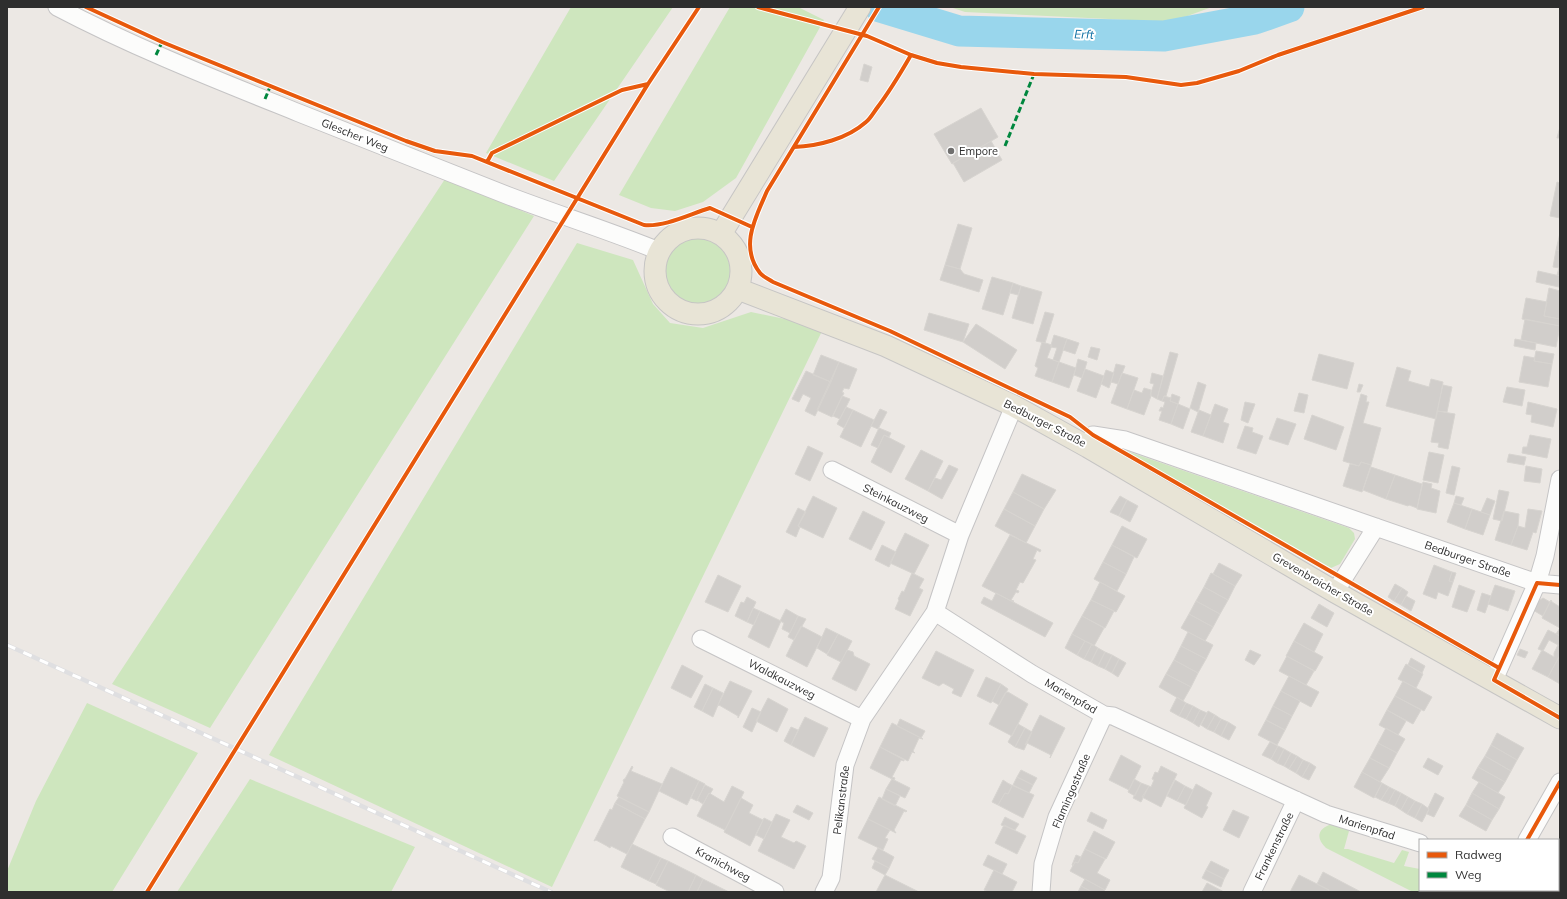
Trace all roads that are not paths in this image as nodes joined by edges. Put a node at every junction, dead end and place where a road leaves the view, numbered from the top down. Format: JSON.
{"nodes":[{"id":1,"x":57,"y":7,"type":"edge"},
{"id":2,"x":860,"y":7,"type":"edge"},
{"id":3,"x":721,"y":234,"type":"junction"},
{"id":4,"x":659,"y":251,"type":"junction"},
{"id":5,"x":738,"y":289,"type":"junction"},
{"id":6,"x":1014,"y":406,"type":"junction"},
{"id":7,"x":1088,"y":447,"type":"junction"},
{"id":8,"x":832,"y":470,"type":"dead end"},
{"id":9,"x":1560,"y":479,"type":"edge"},
{"id":10,"x":1376,"y":527,"type":"junction"},
{"id":11,"x":960,"y":535,"type":"junction"},
{"id":12,"x":1537,"y":583,"type":"junction"},
{"id":13,"x":1560,"y":585,"type":"edge"},
{"id":14,"x":1335,"y":592,"type":"junction"},
{"id":15,"x":935,"y":612,"type":"junction"},
{"id":16,"x":701,"y":639,"type":"dead end"},
{"id":17,"x":1494,"y":680,"type":"junction"},
{"id":18,"x":1104,"y":715,"type":"junction"},
{"id":19,"x":1560,"y":718,"type":"edge"},
{"id":20,"x":862,"y":719,"type":"junction"},
{"id":21,"x":1560,"y":782,"type":"edge"},
{"id":22,"x":1296,"y":800,"type":"junction"},
{"id":23,"x":672,"y":837,"type":"dead end"},
{"id":24,"x":1528,"y":839,"type":"edge"},
{"id":25,"x":1419,"y":843,"type":"edge"},
{"id":26,"x":775,"y":892,"type":"edge"},
{"id":27,"x":824,"y":892,"type":"edge"},
{"id":28,"x":1041,"y":892,"type":"edge"},
{"id":29,"x":1252,"y":892,"type":"edge"}],
"edges":[{"from":1,"to":4,"type":"street","name":"Glescher Weg"},
{"from":2,"to":3,"type":"main road"},
{"from":3,"to":4,"type":"main road"},
{"from":3,"to":5,"type":"main road"},
{"from":4,"to":5,"type":"main road"},
{"from":5,"to":6,"type":"main road","name":"Bedburger Straße"},
{"from":6,"to":7,"type":"main road","name":"Bedburger Straße"},
{"from":6,"to":11,"type":"street"},
{"from":7,"to":10,"type":"street","name":"Bedburger Straße"},
{"from":7,"to":14,"type":"main road","name":"Grevenbroicher Straße"},
{"from":8,"to":11,"type":"street","name":"Steinkauzweg"},
{"from":9,"to":12,"type":"street"},
{"from":10,"to":12,"type":"street","name":"Bedburger Straße"},
{"from":10,"to":14,"type":"street"},
{"from":11,"to":15,"type":"street"},
{"from":12,"to":13,"type":"street","name":"Bedburger Straße"},
{"from":12,"to":17,"type":"street"},
{"from":14,"to":17,"type":"main road","name":"Grevenbroicher Straße"},
{"from":15,"to":18,"type":"street","name":"Marienpfad"},
{"from":15,"to":20,"type":"street","name":"Pelikanstraße"},
{"from":16,"to":20,"type":"street","name":"Waldkauzweg"},
{"from":17,"to":19,"type":"main road","name":"Grevenbroicher Straße"},
{"from":18,"to":22,"type":"street","name":"Marienpfad"},
{"from":18,"to":28,"type":"street","name":"Flamingostraße"},
{"from":20,"to":27,"type":"street","name":"Pelikanstraße"},
{"from":21,"to":24,"type":"street"},
{"from":22,"to":25,"type":"street","name":"Marienpfad"},
{"from":22,"to":29,"type":"street","name":"Frankenstraße"},
{"from":23,"to":26,"type":"street","name":"Kranichweg"}]}
